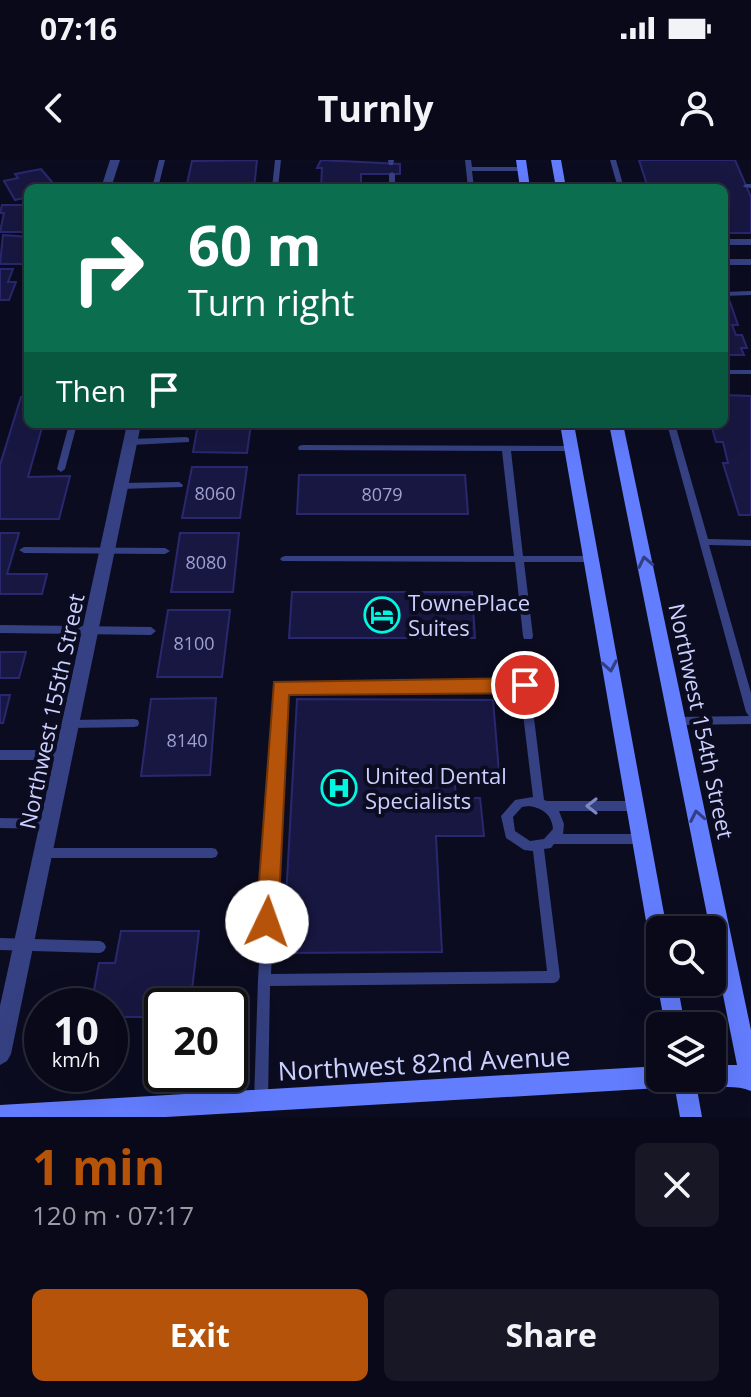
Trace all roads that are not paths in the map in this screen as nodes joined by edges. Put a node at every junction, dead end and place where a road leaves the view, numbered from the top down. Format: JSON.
{"nodes":[{"id":1,"x":115,"y":160,"type":"edge"},
{"id":2,"x":162,"y":160,"type":"edge"},
{"id":3,"x":278,"y":160,"type":"edge"},
{"id":4,"x":468,"y":160,"type":"edge"},
{"id":5,"x":556,"y":160,"type":"edge"},
{"id":6,"x":613,"y":160,"type":"edge"},
{"id":7,"x":522,"y":164,"type":"edge"},
{"id":8,"x":469,"y":169,"type":"junction"},
{"id":9,"x":392,"y":174,"type":"dead end"},
{"id":10,"x":107,"y":184,"type":"edge"},
{"id":11,"x":156,"y":184,"type":"edge"},
{"id":12,"x":275,"y":184,"type":"edge"},
{"id":13,"x":392,"y":184,"type":"edge"},
{"id":14,"x":471,"y":184,"type":"edge"},
{"id":15,"x":524,"y":184,"type":"edge"},
{"id":16,"x":560,"y":184,"type":"edge"},
{"id":17,"x":620,"y":184,"type":"edge"},
{"id":18,"x":728,"y":242,"type":"edge"},
{"id":19,"x":751,"y":242,"type":"edge"},
{"id":20,"x":728,"y":262,"type":"edge"},
{"id":21,"x":751,"y":262,"type":"edge"},
{"id":22,"x":751,"y":293,"type":"edge"},
{"id":23,"x":728,"y":294,"type":"edge"},
{"id":24,"x":728,"y":372,"type":"edge"},
{"id":25,"x":751,"y":372,"type":"edge"},
{"id":26,"x":72,"y":428,"type":"edge"},
{"id":27,"x":568,"y":428,"type":"edge"},
{"id":28,"x":617,"y":428,"type":"edge"},
{"id":29,"x":672,"y":428,"type":"edge"},
{"id":30,"x":133,"y":433,"type":"edge"},
{"id":31,"x":186,"y":440,"type":"dead end"},
{"id":32,"x":302,"y":448,"type":"dead end"},
{"id":33,"x":506,"y":448,"type":"junction"},
{"id":34,"x":571,"y":448,"type":"junction"},
{"id":35,"x":61,"y":469,"type":"dead end"},
{"id":36,"x":179,"y":485,"type":"dead end"},
{"id":37,"x":121,"y":486,"type":"junction"},
{"id":38,"x":704,"y":542,"type":"junction"},
{"id":39,"x":751,"y":543,"type":"edge"},
{"id":40,"x":24,"y":550,"type":"dead end"},
{"id":41,"x":107,"y":551,"type":"junction"},
{"id":42,"x":165,"y":551,"type":"dead end"},
{"id":43,"x":285,"y":559,"type":"dead end"},
{"id":44,"x":519,"y":559,"type":"junction"},
{"id":45,"x":591,"y":559,"type":"junction"},
{"id":46,"x":0,"y":629,"type":"edge"},
{"id":47,"x":90,"y":630,"type":"junction"},
{"id":48,"x":151,"y":631,"type":"dead end"},
{"id":49,"x":528,"y":636,"type":"dead end"},
{"id":50,"x":751,"y":712,"type":"edge"},
{"id":51,"x":751,"y":720,"type":"edge"},
{"id":52,"x":678,"y":721,"type":"junction"},
{"id":53,"x":134,"y":723,"type":"dead end"},
{"id":54,"x":70,"y":724,"type":"junction"},
{"id":55,"x":0,"y":755,"type":"edge"},
{"id":56,"x":63,"y":755,"type":"junction"},
{"id":57,"x":544,"y":804,"type":"junction"},
{"id":58,"x":635,"y":806,"type":"junction"},
{"id":59,"x":0,"y":823,"type":"edge"},
{"id":60,"x":49,"y":824,"type":"junction"},
{"id":61,"x":555,"y":839,"type":"junction"},
{"id":62,"x":641,"y":839,"type":"junction"},
{"id":63,"x":538,"y":847,"type":"junction"},
{"id":64,"x":43,"y":853,"type":"junction"},
{"id":65,"x":212,"y":853,"type":"dead end"},
{"id":66,"x":655,"y":916,"type":"edge"},
{"id":67,"x":0,"y":944,"type":"edge"},
{"id":68,"x":23,"y":944,"type":"junction"},
{"id":69,"x":100,"y":947,"type":"dead end"},
{"id":70,"x":264,"y":980,"type":"junction"},
{"id":71,"x":0,"y":1054,"type":"edge"},
{"id":72,"x":726,"y":1076,"type":"edge"},
{"id":73,"x":751,"y":1077,"type":"edge"},
{"id":74,"x":646,"y":1078,"type":"edge"},
{"id":75,"x":687,"y":1092,"type":"edge"},
{"id":76,"x":261,"y":1100,"type":"junction"},
{"id":77,"x":0,"y":1116,"type":"edge"},
{"id":78,"x":691,"y":1117,"type":"edge"}],
"edges":[{"from":1,"to":10,"type":"street"},
{"from":2,"to":11,"type":"lane"},
{"from":3,"to":12,"type":"lane"},
{"from":4,"to":8,"type":"lane"},
{"from":5,"to":16,"type":"main road"},
{"from":6,"to":17,"type":"lane"},
{"from":7,"to":8,"type":"lane"},
{"from":7,"to":15,"type":"main road"},
{"from":8,"to":14,"type":"lane"},
{"from":9,"to":13,"type":"lane"},
{"from":18,"to":19,"type":"street"},
{"from":20,"to":21,"type":"street"},
{"from":22,"to":23,"type":"lane"},
{"from":24,"to":25,"type":"lane"},
{"from":26,"to":35,"type":"lane"},
{"from":27,"to":34,"type":"main road"},
{"from":52,"to":28,"type":"main road","name":"Northwest 154th Street","one_way":true},
{"from":29,"to":38,"type":"lane"},
{"from":30,"to":31,"type":"lane"},
{"from":30,"to":37,"type":"street","name":"Northwest 155th Street"},
{"from":32,"to":33,"type":"lane"},
{"from":33,"to":34,"type":"lane"},
{"from":33,"to":44,"type":"lane"},
{"from":34,"to":45,"type":"main road"},
{"from":36,"to":37,"type":"lane"},
{"from":37,"to":41,"type":"street","name":"Northwest 155th Street"},
{"from":38,"to":39,"type":"lane"},
{"from":38,"to":50,"type":"lane"},
{"from":40,"to":41,"type":"lane"},
{"from":41,"to":42,"type":"lane"},
{"from":41,"to":47,"type":"street","name":"Northwest 155th Street"},
{"from":43,"to":44,"type":"lane"},
{"from":44,"to":45,"type":"lane"},
{"from":44,"to":49,"type":"lane"},
{"from":45,"to":58,"type":"main road","one_way":true},
{"from":46,"to":47,"type":"lane"},
{"from":47,"to":48,"type":"lane"},
{"from":47,"to":54,"type":"street","name":"Northwest 155th Street"},
{"from":51,"to":52,"type":"lane"},
{"from":73,"to":52,"type":"main road","name":"Northwest 154th Street","one_way":true},
{"from":53,"to":54,"type":"lane"},
{"from":54,"to":56,"type":"street","name":"Northwest 155th Street"},
{"from":55,"to":56,"type":"lane"},
{"from":56,"to":60,"type":"street","name":"Northwest 155th Street"},
{"from":58,"to":57,"type":"lane","one_way":true},
{"from":57,"to":61,"type":"lane"},
{"from":57,"to":63,"type":"lane"},
{"from":57,"to":70,"type":"lane"},
{"from":58,"to":62,"type":"main road"},
{"from":59,"to":60,"type":"lane"},
{"from":60,"to":64,"type":"street","name":"Northwest 155th Street"},
{"from":61,"to":62,"type":"lane"},
{"from":61,"to":63,"type":"lane"},
{"from":62,"to":66,"type":"main road"},
{"from":63,"to":70,"type":"lane"},
{"from":64,"to":65,"type":"lane"},
{"from":64,"to":68,"type":"street","name":"Northwest 155th Street"},
{"from":67,"to":68,"type":"lane"},
{"from":68,"to":69,"type":"lane"},
{"from":68,"to":71,"type":"street","name":"Northwest 155th Street"},
{"from":70,"to":76,"type":"lane"},
{"from":72,"to":73,"type":"main road"},
{"from":74,"to":76,"type":"main road","name":"Northwest 82nd Avenue"},
{"from":75,"to":78,"type":"main road"},
{"from":76,"to":77,"type":"main road","name":"Northwest 82nd Avenue"}]}
